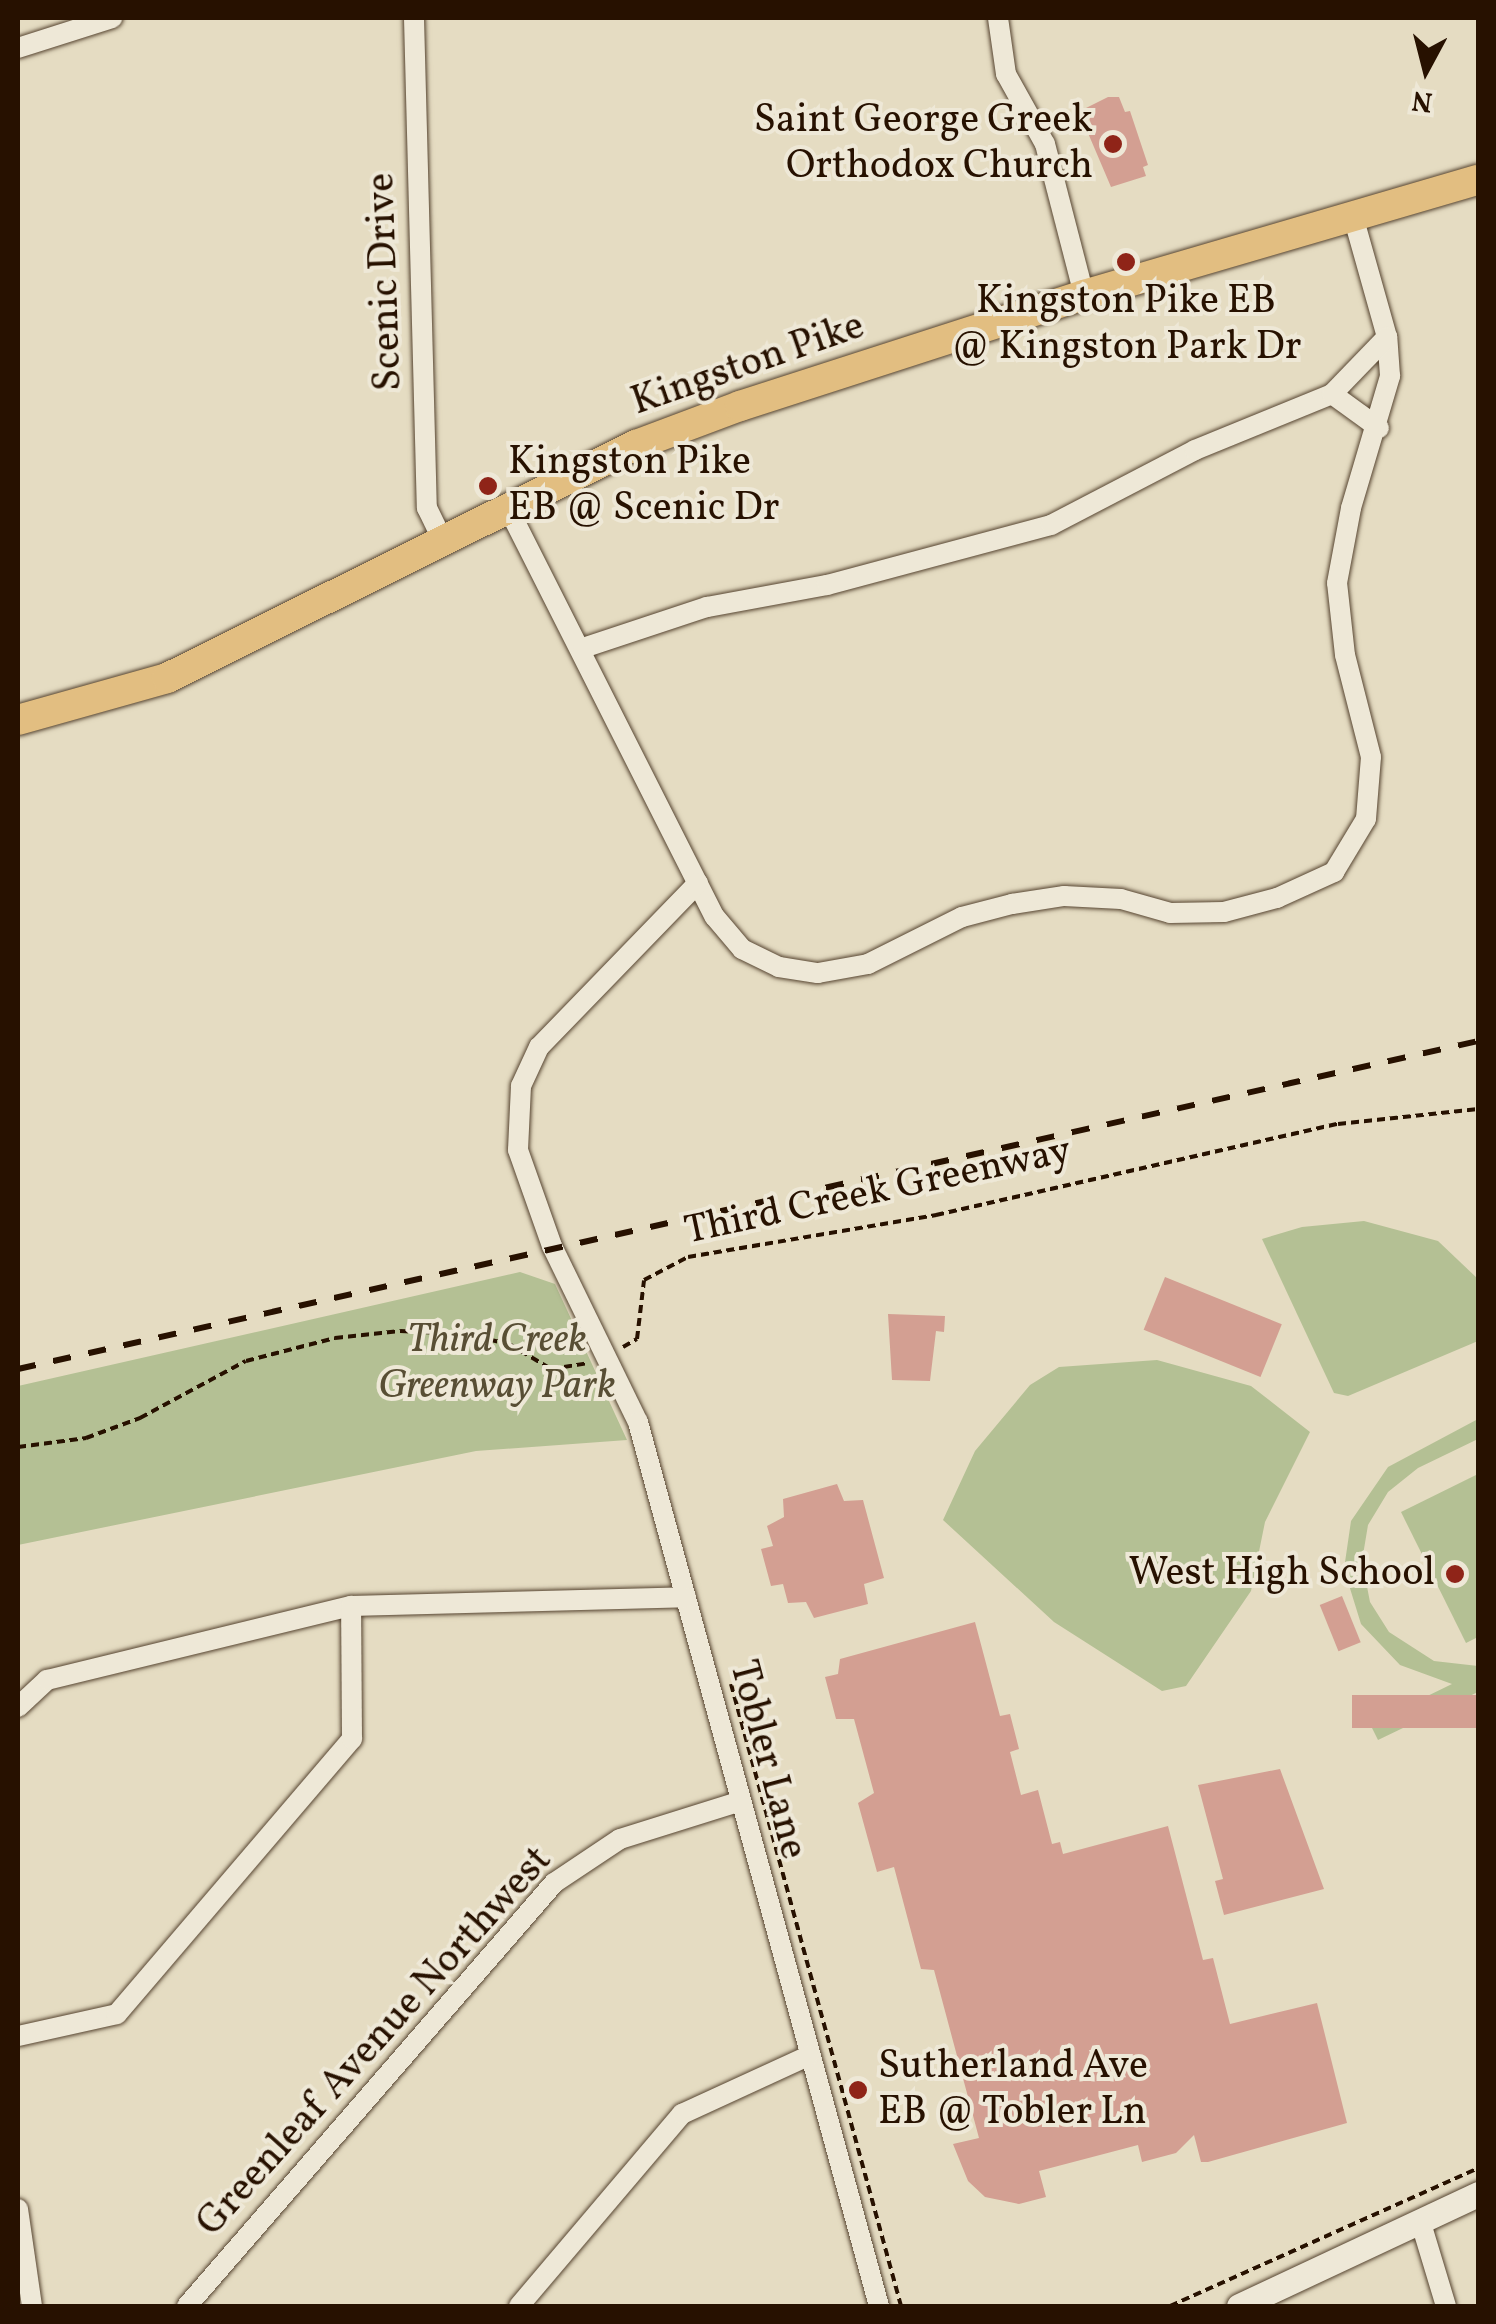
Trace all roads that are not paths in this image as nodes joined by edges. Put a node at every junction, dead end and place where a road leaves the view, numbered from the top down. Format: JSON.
{"nodes":[{"id":1,"x":112,"y":18,"type":"edge"},
{"id":2,"x":414,"y":18,"type":"edge"},
{"id":3,"x":998,"y":18,"type":"edge"},
{"id":4,"x":18,"y":48,"type":"edge"},
{"id":5,"x":1478,"y":180,"type":"edge"},
{"id":6,"x":1353,"y":216,"type":"junction"},
{"id":7,"x":1084,"y":296,"type":"junction"},
{"id":8,"x":1387,"y":337,"type":"junction"},
{"id":9,"x":1332,"y":394,"type":"junction"},
{"id":10,"x":1379,"y":428,"type":"junction"},
{"id":11,"x":508,"y":508,"type":"junction"},
{"id":12,"x":443,"y":541,"type":"junction"},
{"id":13,"x":582,"y":648,"type":"junction"},
{"id":14,"x":18,"y":720,"type":"edge"},
{"id":15,"x":698,"y":883,"type":"junction"},
{"id":16,"x":686,"y":1597,"type":"junction"},
{"id":17,"x":351,"y":1606,"type":"junction"},
{"id":18,"x":18,"y":1707,"type":"edge"},
{"id":19,"x":741,"y":1801,"type":"junction"},
{"id":20,"x":18,"y":2036,"type":"edge"},
{"id":21,"x":808,"y":2056,"type":"junction"},
{"id":22,"x":1478,"y":2194,"type":"edge"},
{"id":23,"x":18,"y":2210,"type":"edge"},
{"id":24,"x":1420,"y":2220,"type":"junction"},
{"id":25,"x":32,"y":2306,"type":"edge"},
{"id":26,"x":187,"y":2306,"type":"edge"},
{"id":27,"x":520,"y":2306,"type":"edge"},
{"id":28,"x":879,"y":2306,"type":"edge"},
{"id":29,"x":1239,"y":2306,"type":"edge"},
{"id":30,"x":1446,"y":2306,"type":"edge"}],
"edges":[{"from":1,"to":4,"type":"street"},
{"from":2,"to":12,"type":"street","name":"Scenic Drive"},
{"from":3,"to":7,"type":"street"},
{"from":5,"to":6,"type":"main road","name":"Kingston Pike"},
{"from":6,"to":7,"type":"main road","name":"Kingston Pike"},
{"from":6,"to":8,"type":"street"},
{"from":7,"to":11,"type":"main road","name":"Kingston Pike"},
{"from":8,"to":9,"type":"street"},
{"from":8,"to":10,"type":"street"},
{"from":9,"to":10,"type":"street"},
{"from":9,"to":13,"type":"street"},
{"from":10,"to":15,"type":"street"},
{"from":11,"to":12,"type":"main road","name":"Kingston Pike"},
{"from":11,"to":13,"type":"street"},
{"from":12,"to":14,"type":"main road","name":"Kingston Pike"},
{"from":13,"to":15,"type":"street"},
{"from":15,"to":16,"type":"street","name":"Tobler Lane"},
{"from":16,"to":17,"type":"street"},
{"from":16,"to":19,"type":"street","name":"Tobler Lane"},
{"from":17,"to":18,"type":"street"},
{"from":17,"to":20,"type":"street"},
{"from":19,"to":21,"type":"street","name":"Tobler Lane"},
{"from":19,"to":26,"type":"street","name":"Greenleaf Avenue Northwest"},
{"from":21,"to":27,"type":"street"},
{"from":21,"to":28,"type":"street","name":"Tobler Lane"},
{"from":22,"to":24,"type":"street"},
{"from":23,"to":25,"type":"street"},
{"from":24,"to":29,"type":"street"},
{"from":24,"to":30,"type":"street"}]}
